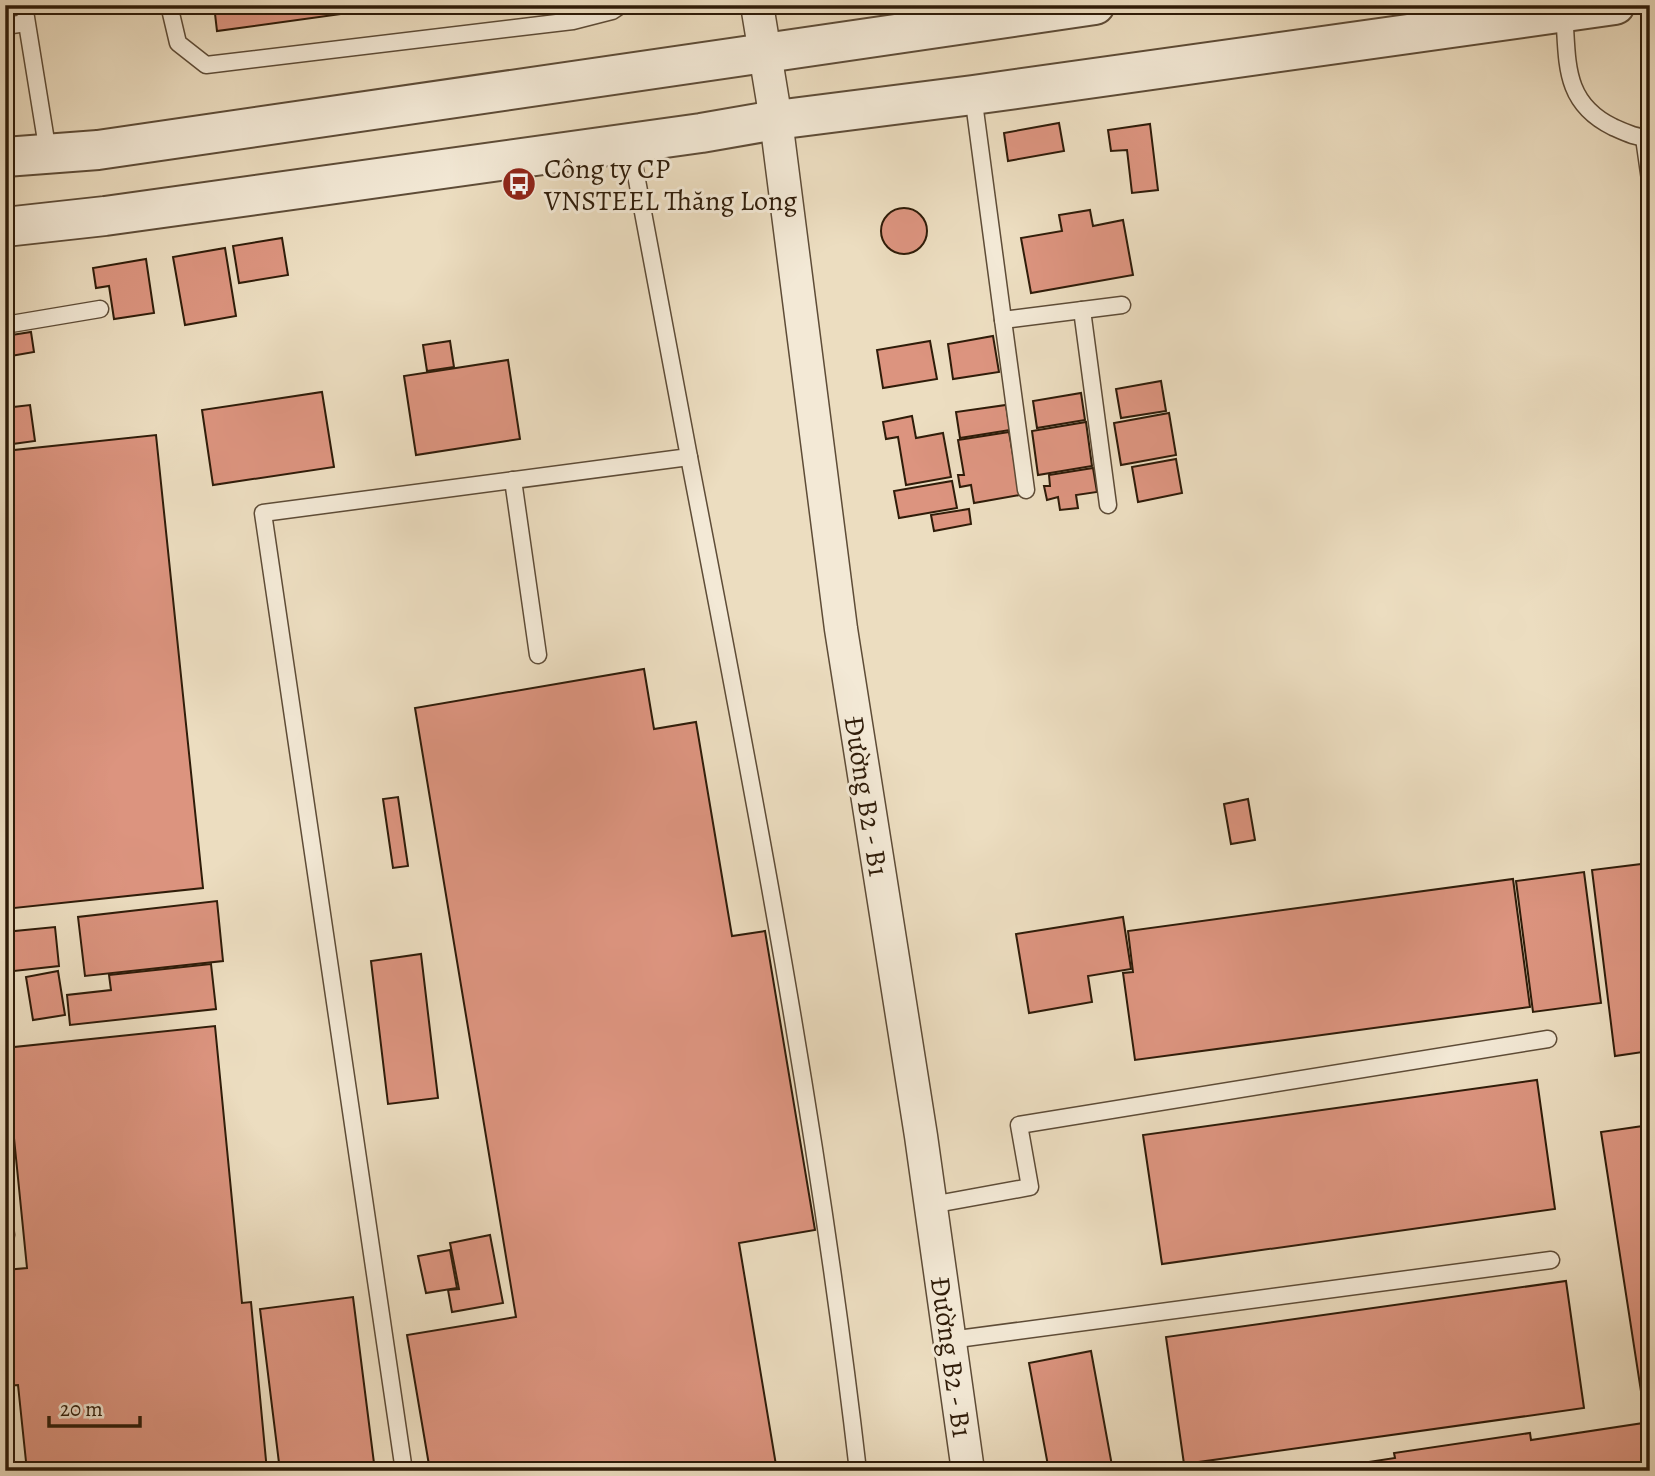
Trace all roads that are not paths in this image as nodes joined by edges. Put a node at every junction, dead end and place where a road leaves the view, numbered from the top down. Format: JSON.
{"nodes":[{"id":1,"x":24,"y":5,"type":"edge"},
{"id":2,"x":169,"y":5,"type":"edge"},
{"id":3,"x":621,"y":5,"type":"edge"},
{"id":4,"x":757,"y":5,"type":"edge"},
{"id":5,"x":1095,"y":5,"type":"edge"},
{"id":6,"x":1615,"y":5,"type":"edge"},
{"id":7,"x":1564,"y":12,"type":"junction"},
{"id":8,"x":970,"y":14,"type":"edge"},
{"id":9,"x":26,"y":23,"type":"junction"},
{"id":10,"x":5,"y":26,"type":"edge"},
{"id":11,"x":764,"y":54,"type":"junction"},
{"id":12,"x":974,"y":95,"type":"junction"},
{"id":13,"x":776,"y":120,"type":"junction"},
{"id":14,"x":1647,"y":137,"type":"edge"},
{"id":15,"x":630,"y":143,"type":"junction"},
{"id":16,"x":48,"y":153,"type":"junction"},
{"id":17,"x":5,"y":157,"type":"edge"},
{"id":18,"x":1650,"y":180,"type":"edge"},
{"id":19,"x":5,"y":227,"type":"edge"},
{"id":20,"x":1122,"y":305,"type":"dead end"},
{"id":21,"x":100,"y":309,"type":"dead end"},
{"id":22,"x":1082,"y":310,"type":"junction"},
{"id":23,"x":1003,"y":320,"type":"junction"},
{"id":24,"x":5,"y":325,"type":"edge"},
{"id":25,"x":689,"y":457,"type":"junction"},
{"id":26,"x":513,"y":480,"type":"junction"},
{"id":27,"x":1026,"y":490,"type":"dead end"},
{"id":28,"x":1108,"y":505,"type":"dead end"},
{"id":29,"x":538,"y":655,"type":"dead end"},
{"id":30,"x":1548,"y":1040,"type":"dead end"},
{"id":31,"x":931,"y":1205,"type":"junction"},
{"id":32,"x":5,"y":1228,"type":"edge"},
{"id":33,"x":6,"y":1235,"type":"edge"},
{"id":34,"x":1551,"y":1260,"type":"dead end"},
{"id":35,"x":950,"y":1340,"type":"junction"},
{"id":36,"x":404,"y":1471,"type":"edge"},
{"id":37,"x":858,"y":1471,"type":"edge"},
{"id":38,"x":968,"y":1471,"type":"edge"}],
"edges":[{"from":1,"to":9,"type":"lane"},
{"from":2,"to":3,"type":"lane"},
{"from":4,"to":11,"type":"street","name":"Đường B2 - B1"},
{"from":5,"to":8,"type":"street"},
{"from":6,"to":7,"type":"street"},
{"from":7,"to":12,"type":"street"},
{"from":7,"to":14,"type":"lane"},
{"from":8,"to":11,"type":"street"},
{"from":9,"to":10,"type":"lane"},
{"from":9,"to":16,"type":"lane"},
{"from":11,"to":13,"type":"street","name":"Đường B2 - B1"},
{"from":11,"to":16,"type":"street"},
{"from":12,"to":13,"type":"street"},
{"from":12,"to":23,"type":"lane"},
{"from":13,"to":15,"type":"street"},
{"from":13,"to":31,"type":"street","name":"Đường B2 - B1"},
{"from":14,"to":18,"type":"lane"},
{"from":15,"to":19,"type":"street"},
{"from":15,"to":25,"type":"lane"},
{"from":16,"to":17,"type":"street"},
{"from":20,"to":22,"type":"lane"},
{"from":21,"to":24,"type":"lane"},
{"from":22,"to":23,"type":"lane"},
{"from":22,"to":28,"type":"lane"},
{"from":23,"to":27,"type":"lane"},
{"from":25,"to":26,"type":"lane"},
{"from":25,"to":37,"type":"lane"},
{"from":26,"to":29,"type":"lane"},
{"from":26,"to":36,"type":"lane"},
{"from":30,"to":31,"type":"lane"},
{"from":31,"to":35,"type":"street","name":"Đường B2 - B1"},
{"from":32,"to":33,"type":"lane"},
{"from":34,"to":35,"type":"lane"},
{"from":35,"to":38,"type":"street","name":"Đường B2 - B1"}]}
